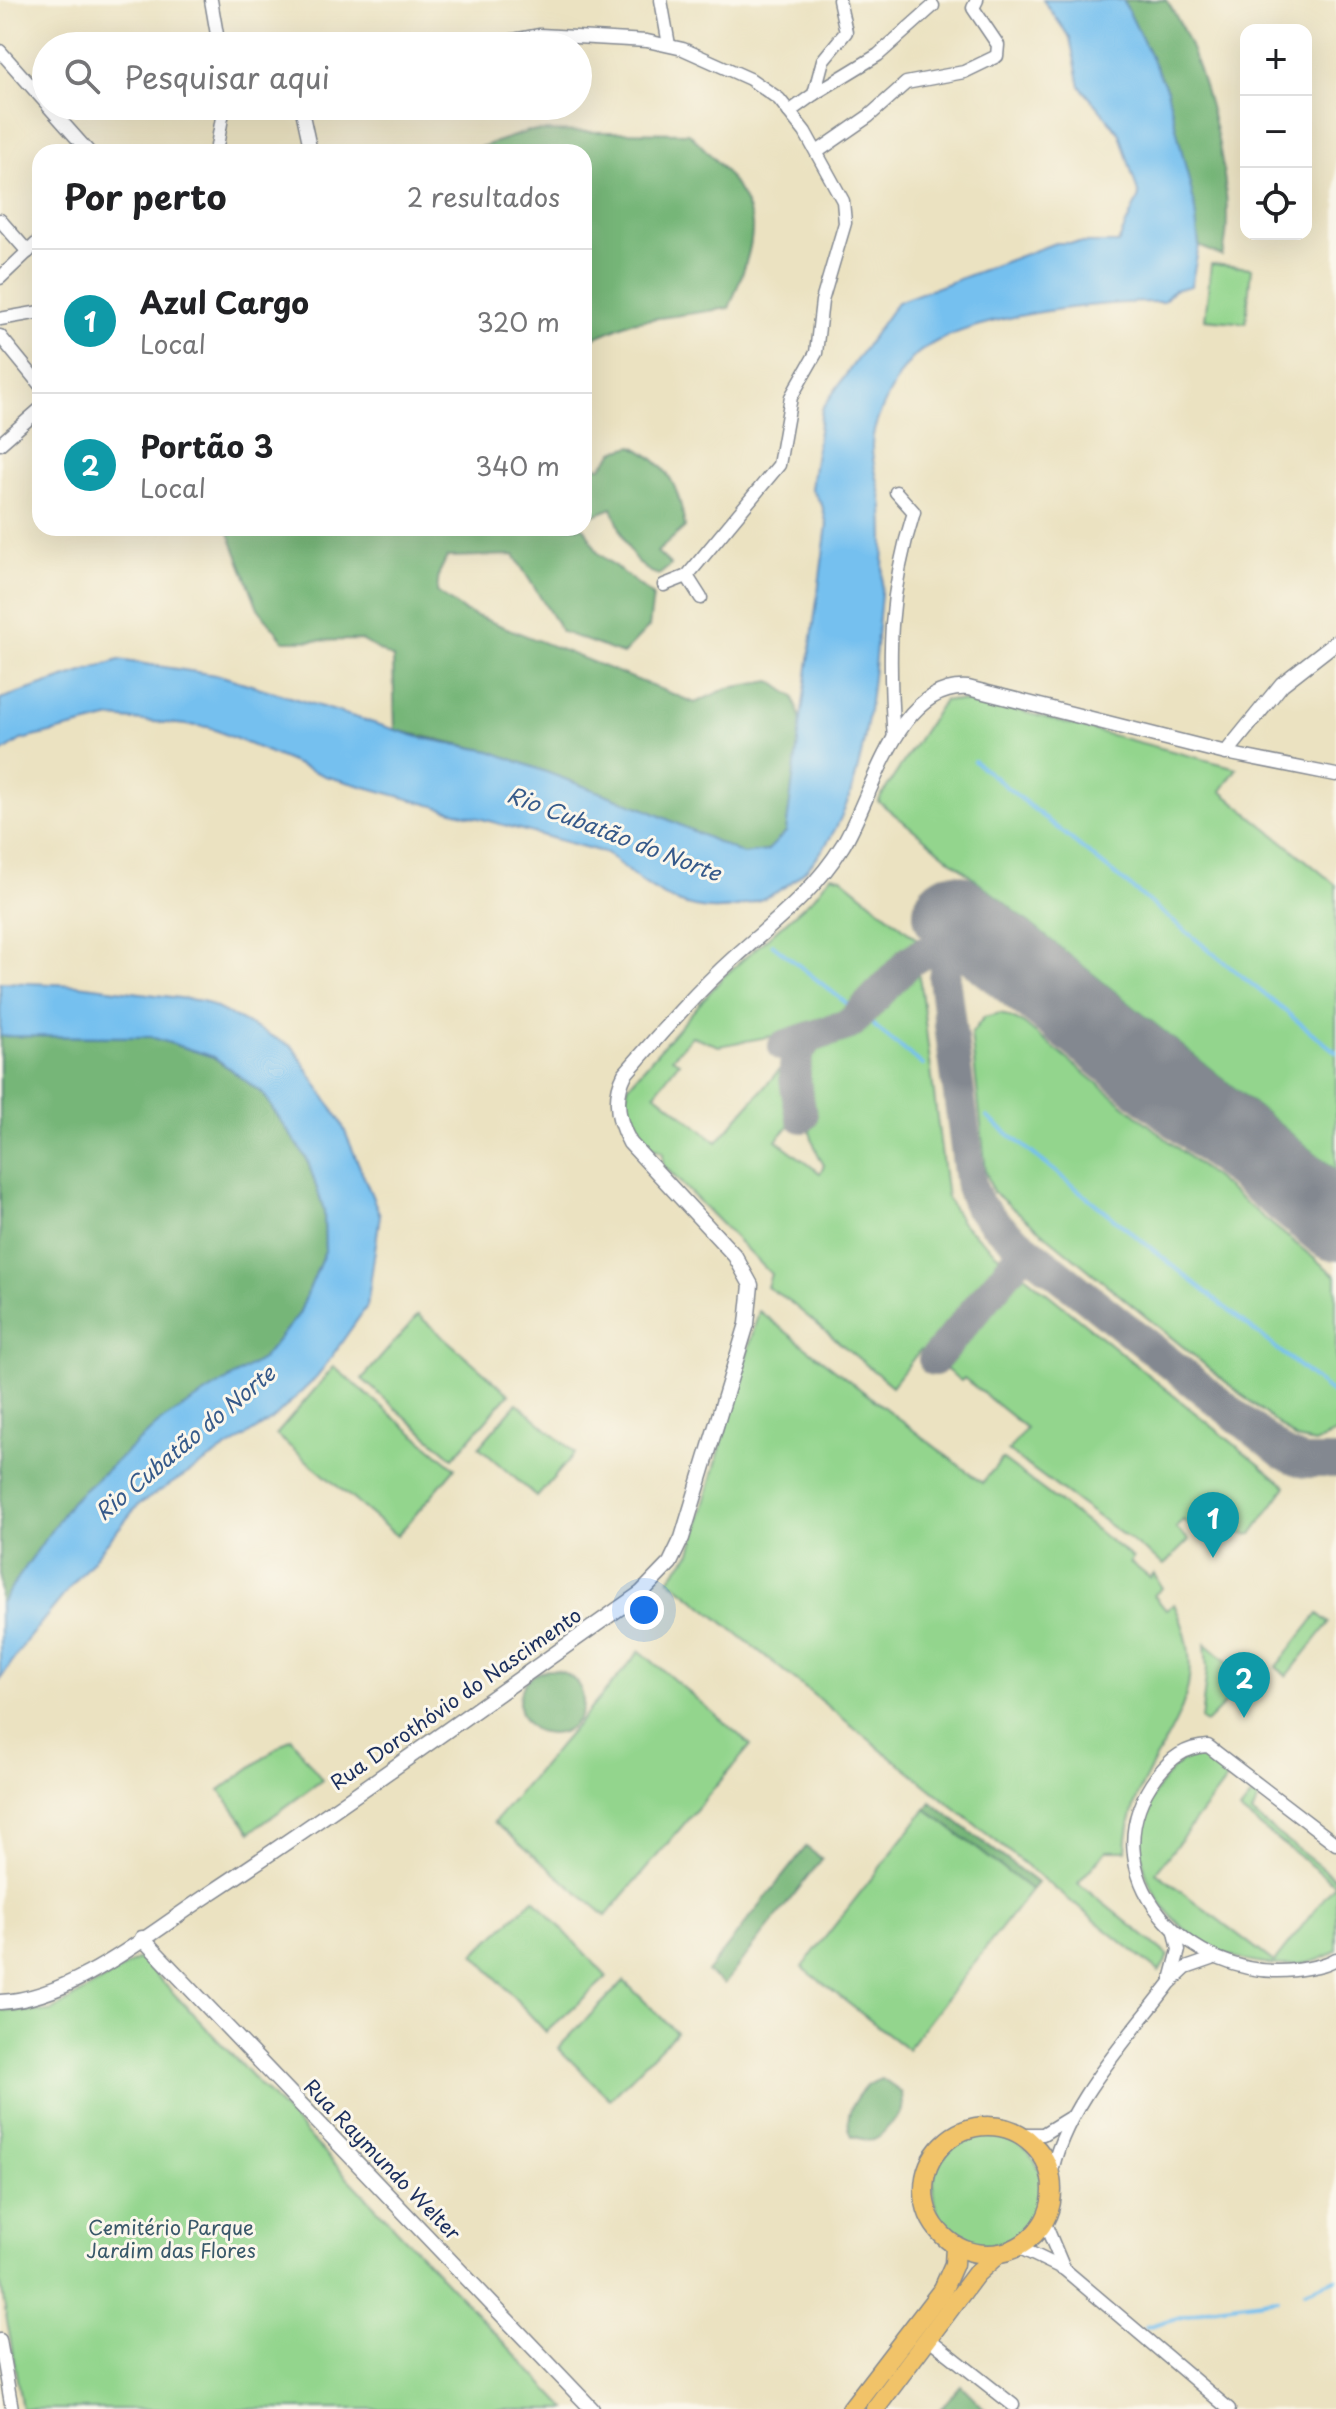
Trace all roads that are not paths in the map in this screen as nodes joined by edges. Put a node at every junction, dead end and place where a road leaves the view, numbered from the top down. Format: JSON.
{"nodes":[{"id":1,"x":211,"y":0,"type":"edge"},
{"id":2,"x":661,"y":0,"type":"edge"},
{"id":3,"x":839,"y":0,"type":"edge"},
{"id":4,"x":977,"y":0,"type":"edge"},
{"id":5,"x":933,"y":6,"type":"dead end"},
{"id":6,"x":217,"y":32,"type":"edge"},
{"id":7,"x":592,"y":37,"type":"edge"},
{"id":8,"x":669,"y":45,"type":"junction"},
{"id":9,"x":0,"y":51,"type":"edge"},
{"id":10,"x":32,"y":88,"type":"edge"},
{"id":11,"x":814,"y":94,"type":"junction"},
{"id":12,"x":789,"y":112,"type":"junction"},
{"id":13,"x":60,"y":120,"type":"edge"},
{"id":14,"x":222,"y":120,"type":"edge"},
{"id":15,"x":304,"y":120,"type":"edge"},
{"id":16,"x":82,"y":144,"type":"edge"},
{"id":17,"x":217,"y":144,"type":"edge"},
{"id":18,"x":309,"y":144,"type":"edge"},
{"id":19,"x":817,"y":152,"type":"junction"},
{"id":20,"x":0,"y":220,"type":"edge"},
{"id":21,"x":32,"y":248,"type":"edge"},
{"id":22,"x":28,"y":252,"type":"junction"},
{"id":23,"x":0,"y":278,"type":"edge"},
{"id":24,"x":32,"y":313,"type":"edge"},
{"id":25,"x":0,"y":319,"type":"edge"},
{"id":26,"x":0,"y":336,"type":"edge"},
{"id":27,"x":32,"y":375,"type":"edge"},
{"id":28,"x":32,"y":416,"type":"edge"},
{"id":29,"x":0,"y":444,"type":"edge"},
{"id":30,"x":896,"y":492,"type":"dead end"},
{"id":31,"x":687,"y":576,"type":"junction"},
{"id":32,"x":664,"y":585,"type":"dead end"},
{"id":33,"x":701,"y":598,"type":"dead end"},
{"id":34,"x":1336,"y":642,"type":"edge"},
{"id":35,"x":894,"y":740,"type":"junction"},
{"id":36,"x":1226,"y":753,"type":"junction"},
{"id":37,"x":1336,"y":775,"type":"edge"},
{"id":38,"x":1336,"y":1844,"type":"edge"},
{"id":39,"x":1175,"y":1932,"type":"junction"},
{"id":40,"x":142,"y":1938,"type":"junction"},
{"id":41,"x":1212,"y":1959,"type":"junction"},
{"id":42,"x":1336,"y":1959,"type":"edge"},
{"id":43,"x":1170,"y":1983,"type":"junction"},
{"id":44,"x":0,"y":2002,"type":"edge"},
{"id":45,"x":1074,"y":2113,"type":"junction"},
{"id":46,"x":1019,"y":2134,"type":"junction"},
{"id":47,"x":1051,"y":2177,"type":"junction"},
{"id":48,"x":1044,"y":2221,"type":"junction"},
{"id":49,"x":955,"y":2246,"type":"junction"},
{"id":50,"x":1018,"y":2247,"type":"junction"},
{"id":51,"x":998,"y":2254,"type":"junction"},
{"id":52,"x":1064,"y":2269,"type":"junction"},
{"id":53,"x":928,"y":2338,"type":"junction"},
{"id":54,"x":0,"y":2340,"type":"edge"},
{"id":55,"x":1013,"y":2405,"type":"dead end"},
{"id":56,"x":12,"y":2409,"type":"edge"},
{"id":57,"x":592,"y":2409,"type":"edge"},
{"id":58,"x":851,"y":2409,"type":"edge"},
{"id":59,"x":875,"y":2409,"type":"edge"},
{"id":60,"x":1229,"y":2409,"type":"edge"}],
"edges":[{"from":1,"to":6,"type":"street"},
{"from":2,"to":8,"type":"street"},
{"from":3,"to":11,"type":"street"},
{"from":4,"to":19,"type":"street"},
{"from":5,"to":11,"type":"street"},
{"from":7,"to":8,"type":"street"},
{"from":8,"to":12,"type":"street"},
{"from":9,"to":10,"type":"street"},
{"from":11,"to":12,"type":"street"},
{"from":12,"to":19,"type":"street"},
{"from":13,"to":16,"type":"street"},
{"from":14,"to":17,"type":"street"},
{"from":15,"to":18,"type":"street"},
{"from":19,"to":31,"type":"street"},
{"from":20,"to":22,"type":"street"},
{"from":21,"to":22,"type":"street"},
{"from":22,"to":23,"type":"street"},
{"from":24,"to":25,"type":"street"},
{"from":26,"to":27,"type":"street"},
{"from":28,"to":29,"type":"street"},
{"from":30,"to":35,"type":"street"},
{"from":31,"to":32,"type":"street"},
{"from":31,"to":33,"type":"street"},
{"from":34,"to":36,"type":"street"},
{"from":35,"to":36,"type":"street"},
{"from":35,"to":40,"type":"street","name":"Rua Dorothóvio do Nascimento"},
{"from":36,"to":37,"type":"street"},
{"from":38,"to":39,"type":"street"},
{"from":39,"to":41,"type":"street"},
{"from":39,"to":43,"type":"street"},
{"from":40,"to":44,"type":"street","name":"Rua Dorothóvio do Nascimento"},
{"from":40,"to":57,"type":"street","name":"Rua Raymundo Welter"},
{"from":41,"to":42,"type":"street"},
{"from":41,"to":43,"type":"street"},
{"from":43,"to":45,"type":"street"},
{"from":45,"to":46,"type":"street"},
{"from":45,"to":47,"type":"street"},
{"from":46,"to":47,"type":"main road"},
{"from":46,"to":49,"type":"main road"},
{"from":47,"to":48,"type":"main road"},
{"from":48,"to":50,"type":"main road"},
{"from":48,"to":52,"type":"street"},
{"from":49,"to":51,"type":"main road"},
{"from":49,"to":58,"type":"main road"},
{"from":50,"to":51,"type":"main road"},
{"from":50,"to":52,"type":"street"},
{"from":51,"to":53,"type":"main road"},
{"from":52,"to":60,"type":"street"},
{"from":53,"to":55,"type":"street"},
{"from":53,"to":59,"type":"main road"},
{"from":54,"to":56,"type":"street"}]}
